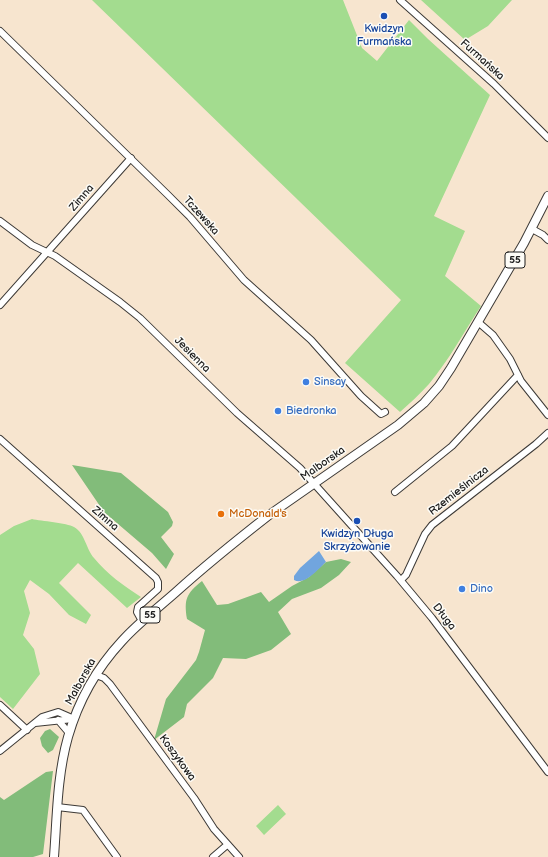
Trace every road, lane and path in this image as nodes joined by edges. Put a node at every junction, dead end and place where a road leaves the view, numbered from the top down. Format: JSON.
{"nodes":[{"id":1,"x":400,"y":0,"type":"edge"},
{"id":2,"x":0,"y":31,"type":"edge"},
{"id":3,"x":548,"y":138,"type":"edge"},
{"id":4,"x":131,"y":158,"type":"junction"},
{"id":5,"x":548,"y":196,"type":"edge"},
{"id":6,"x":0,"y":221,"type":"edge"},
{"id":7,"x":532,"y":229,"type":"junction"},
{"id":8,"x":548,"y":240,"type":"edge"},
{"id":9,"x":47,"y":252,"type":"junction"},
{"id":10,"x":0,"y":305,"type":"edge"},
{"id":11,"x":478,"y":322,"type":"junction"},
{"id":12,"x":518,"y":375,"type":"junction"},
{"id":13,"x":385,"y":412,"type":"dead end"},
{"id":14,"x":548,"y":414,"type":"edge"},
{"id":15,"x":548,"y":433,"type":"edge"},
{"id":16,"x":0,"y":440,"type":"edge"},
{"id":17,"x":314,"y":483,"type":"junction"},
{"id":18,"x":395,"y":492,"type":"dead end"},
{"id":19,"x":401,"y":580,"type":"junction"},
{"id":20,"x":142,"y":621,"type":"junction"},
{"id":21,"x":96,"y":675,"type":"junction"},
{"id":22,"x":0,"y":705,"type":"edge"},
{"id":23,"x":74,"y":719,"type":"junction"},
{"id":24,"x":58,"y":720,"type":"junction"},
{"id":25,"x":35,"y":723,"type":"junction"},
{"id":26,"x":27,"y":730,"type":"junction"},
{"id":27,"x":69,"y":733,"type":"junction"},
{"id":28,"x":0,"y":751,"type":"edge"},
{"id":29,"x":548,"y":772,"type":"edge"},
{"id":30,"x":57,"y":807,"type":"junction"},
{"id":31,"x":227,"y":845,"type":"junction"},
{"id":32,"x":54,"y":857,"type":"edge"},
{"id":33,"x":117,"y":857,"type":"edge"},
{"id":34,"x":214,"y":857,"type":"edge"},
{"id":35,"x":239,"y":857,"type":"edge"}],
"edges":[{"from":1,"to":3,"type":"street","name":"Furmańska"},
{"from":2,"to":4,"type":"street","name":"Tczewska"},
{"from":4,"to":9,"type":"street","name":"Zimna"},
{"from":4,"to":13,"type":"street","name":"Tczewska"},
{"from":5,"to":7,"type":"main road","name":"Malborska","number":"55"},
{"from":6,"to":9,"type":"street","name":"Jesienna"},
{"from":7,"to":8,"type":"street"},
{"from":7,"to":11,"type":"main road","name":"Malborska","number":"55"},
{"from":9,"to":10,"type":"street","name":"Zimna"},
{"from":9,"to":17,"type":"street","name":"Jesienna"},
{"from":11,"to":12,"type":"street"},
{"from":11,"to":17,"type":"main road","name":"Malborska","number":"55"},
{"from":12,"to":14,"type":"street"},
{"from":12,"to":18,"type":"street"},
{"from":15,"to":19,"type":"street","name":"Rzemieślnicza"},
{"from":16,"to":20,"type":"street","name":"Zimna"},
{"from":17,"to":19,"type":"street","name":"Długa"},
{"from":17,"to":20,"type":"main road","name":"Malborska","number":"55"},
{"from":19,"to":29,"type":"street","name":"Długa"},
{"from":20,"to":21,"type":"main road","name":"Malborska","number":"55"},
{"from":21,"to":23,"type":"main road","name":"Malborska","number":"55"},
{"from":21,"to":31,"type":"street","name":"Koszykowa"},
{"from":22,"to":26,"type":"street"},
{"from":23,"to":24,"type":"street","name":"Malborska"},
{"from":23,"to":25,"type":"street","name":"Malborska"},
{"from":23,"to":27,"type":"main road","number":"55"},
{"from":24,"to":25,"type":"street","name":"Malborska"},
{"from":24,"to":27,"type":"street"},
{"from":25,"to":26,"type":"street","name":"Malborska"},
{"from":26,"to":28,"type":"street","name":"Malborska"},
{"from":27,"to":30,"type":"main road","number":"55"},
{"from":30,"to":32,"type":"main road","number":"55"},
{"from":30,"to":33,"type":"street"},
{"from":31,"to":34,"type":"street"},
{"from":31,"to":35,"type":"street","name":"Koszykowa"}]}
